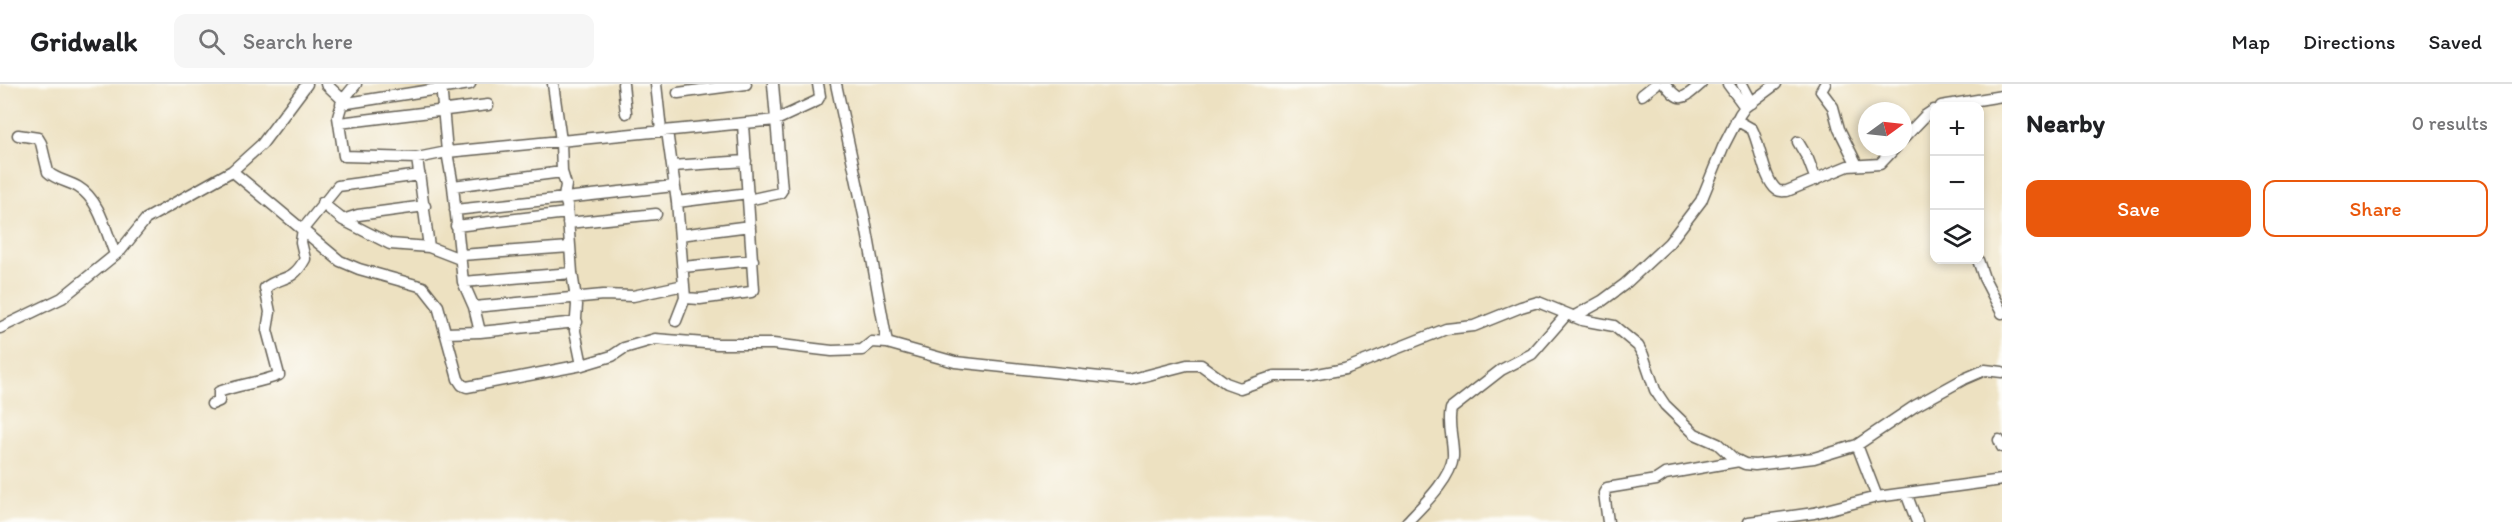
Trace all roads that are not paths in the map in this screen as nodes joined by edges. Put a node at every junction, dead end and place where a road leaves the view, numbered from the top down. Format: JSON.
{"nodes":[{"id":1,"x":308,"y":84,"type":"edge"},
{"id":2,"x":326,"y":84,"type":"edge"},
{"id":3,"x":356,"y":84,"type":"edge"},
{"id":4,"x":470,"y":84,"type":"edge"},
{"id":5,"x":553,"y":84,"type":"edge"},
{"id":6,"x":623,"y":84,"type":"edge"},
{"id":7,"x":657,"y":84,"type":"edge"},
{"id":8,"x":741,"y":84,"type":"edge"},
{"id":9,"x":773,"y":84,"type":"edge"},
{"id":10,"x":818,"y":84,"type":"edge"},
{"id":11,"x":836,"y":84,"type":"edge"},
{"id":12,"x":1656,"y":84,"type":"edge"},
{"id":13,"x":1665,"y":84,"type":"edge"},
{"id":14,"x":1701,"y":84,"type":"edge"},
{"id":15,"x":1728,"y":84,"type":"edge"},
{"id":16,"x":1742,"y":84,"type":"edge"},
{"id":17,"x":1776,"y":84,"type":"edge"},
{"id":18,"x":1825,"y":84,"type":"edge"},
{"id":19,"x":441,"y":86,"type":"edge"},
{"id":20,"x":678,"y":93,"type":"dead end"},
{"id":21,"x":1642,"y":95,"type":"dead end"},
{"id":22,"x":2002,"y":96,"type":"edge"},
{"id":23,"x":342,"y":102,"type":"junction"},
{"id":24,"x":1968,"y":102,"type":"edge"},
{"id":25,"x":488,"y":105,"type":"dead end"},
{"id":26,"x":1749,"y":105,"type":"junction"},
{"id":27,"x":443,"y":110,"type":"junction"},
{"id":28,"x":626,"y":113,"type":"dead end"},
{"id":29,"x":1930,"y":113,"type":"edge"},
{"id":30,"x":776,"y":120,"type":"junction"},
{"id":31,"x":1736,"y":120,"type":"junction"},
{"id":32,"x":339,"y":123,"type":"junction"},
{"id":33,"x":743,"y":124,"type":"junction"},
{"id":34,"x":664,"y":130,"type":"junction"},
{"id":35,"x":1912,"y":130,"type":"edge"},
{"id":36,"x":18,"y":135,"type":"dead end"},
{"id":37,"x":561,"y":141,"type":"junction"},
{"id":38,"x":1798,"y":142,"type":"dead end"},
{"id":39,"x":447,"y":153,"type":"junction"},
{"id":40,"x":1887,"y":156,"type":"edge"},
{"id":41,"x":417,"y":158,"type":"junction"},
{"id":42,"x":746,"y":161,"type":"junction"},
{"id":43,"x":1857,"y":165,"type":"junction"},
{"id":44,"x":672,"y":166,"type":"junction"},
{"id":45,"x":232,"y":171,"type":"junction"},
{"id":46,"x":562,"y":172,"type":"junction"},
{"id":47,"x":420,"y":175,"type":"junction"},
{"id":48,"x":1816,"y":180,"type":"junction"},
{"id":49,"x":453,"y":186,"type":"junction"},
{"id":50,"x":674,"y":186,"type":"junction"},
{"id":51,"x":748,"y":196,"type":"junction"},
{"id":52,"x":564,"y":197,"type":"junction"},
{"id":53,"x":676,"y":202,"type":"junction"},
{"id":54,"x":322,"y":204,"type":"junction"},
{"id":55,"x":425,"y":206,"type":"junction"},
{"id":56,"x":455,"y":210,"type":"junction"},
{"id":57,"x":656,"y":214,"type":"dead end"},
{"id":58,"x":568,"y":218,"type":"junction"},
{"id":59,"x":344,"y":220,"type":"junction"},
{"id":60,"x":456,"y":226,"type":"junction"},
{"id":61,"x":750,"y":226,"type":"junction"},
{"id":62,"x":303,"y":229,"type":"junction"},
{"id":63,"x":680,"y":235,"type":"junction"},
{"id":64,"x":429,"y":247,"type":"junction"},
{"id":65,"x":570,"y":247,"type":"junction"},
{"id":66,"x":115,"y":254,"type":"junction"},
{"id":67,"x":460,"y":257,"type":"junction"},
{"id":68,"x":753,"y":260,"type":"junction"},
{"id":69,"x":1979,"y":264,"type":"edge"},
{"id":70,"x":683,"y":267,"type":"junction"},
{"id":71,"x":572,"y":273,"type":"junction"},
{"id":72,"x":463,"y":282,"type":"junction"},
{"id":73,"x":684,"y":285,"type":"junction"},
{"id":74,"x":685,"y":298,"type":"junction"},
{"id":75,"x":577,"y":301,"type":"junction"},
{"id":76,"x":474,"y":307,"type":"junction"},
{"id":77,"x":2002,"y":314,"type":"edge"},
{"id":78,"x":1570,"y":316,"type":"junction"},
{"id":79,"x":676,"y":321,"type":"dead end"},
{"id":80,"x":577,"y":322,"type":"junction"},
{"id":81,"x":0,"y":328,"type":"edge"},
{"id":82,"x":480,"y":332,"type":"junction"},
{"id":83,"x":445,"y":333,"type":"junction"},
{"id":84,"x":887,"y":343,"type":"junction"},
{"id":85,"x":582,"y":365,"type":"junction"},
{"id":86,"x":2002,"y":372,"type":"edge"},
{"id":87,"x":212,"y":404,"type":"dead end"},
{"id":88,"x":1857,"y":445,"type":"junction"},
{"id":89,"x":1739,"y":461,"type":"junction"},
{"id":90,"x":2002,"y":480,"type":"edge"},
{"id":91,"x":1906,"y":493,"type":"junction"},
{"id":92,"x":1876,"y":496,"type":"junction"},
{"id":93,"x":1407,"y":522,"type":"edge"},
{"id":94,"x":1608,"y":522,"type":"edge"},
{"id":95,"x":1749,"y":522,"type":"edge"},
{"id":96,"x":1917,"y":522,"type":"edge"}],
"edges":[{"from":1,"to":45,"type":"street"},
{"from":2,"to":23,"type":"street"},
{"from":3,"to":23,"type":"street"},
{"from":4,"to":19,"type":"street"},
{"from":5,"to":37,"type":"street"},
{"from":6,"to":28,"type":"street"},
{"from":7,"to":34,"type":"street"},
{"from":8,"to":20,"type":"street"},
{"from":9,"to":30,"type":"street"},
{"from":10,"to":30,"type":"street"},
{"from":11,"to":84,"type":"street"},
{"from":12,"to":21,"type":"street"},
{"from":13,"to":14,"type":"street"},
{"from":15,"to":26,"type":"street"},
{"from":16,"to":26,"type":"street"},
{"from":17,"to":26,"type":"street"},
{"from":18,"to":43,"type":"street"},
{"from":19,"to":23,"type":"street"},
{"from":19,"to":27,"type":"street"},
{"from":22,"to":24,"type":"street"},
{"from":23,"to":32,"type":"street"},
{"from":25,"to":27,"type":"street"},
{"from":26,"to":31,"type":"street"},
{"from":27,"to":32,"type":"street"},
{"from":27,"to":39,"type":"street"},
{"from":29,"to":35,"type":"street"},
{"from":30,"to":33,"type":"street"},
{"from":30,"to":51,"type":"street"},
{"from":31,"to":48,"type":"street"},
{"from":31,"to":78,"type":"street"},
{"from":32,"to":41,"type":"street"},
{"from":33,"to":34,"type":"street"},
{"from":33,"to":42,"type":"street"},
{"from":34,"to":37,"type":"street"},
{"from":34,"to":44,"type":"street"},
{"from":36,"to":66,"type":"street"},
{"from":37,"to":39,"type":"street"},
{"from":37,"to":46,"type":"street"},
{"from":38,"to":48,"type":"street"},
{"from":39,"to":41,"type":"street"},
{"from":39,"to":49,"type":"street"},
{"from":40,"to":43,"type":"street"},
{"from":41,"to":47,"type":"street"},
{"from":42,"to":44,"type":"street"},
{"from":42,"to":51,"type":"street"},
{"from":43,"to":48,"type":"street"},
{"from":44,"to":50,"type":"street"},
{"from":45,"to":62,"type":"street"},
{"from":45,"to":66,"type":"street"},
{"from":46,"to":49,"type":"street"},
{"from":46,"to":52,"type":"street"},
{"from":47,"to":54,"type":"street"},
{"from":47,"to":55,"type":"street"},
{"from":49,"to":56,"type":"street"},
{"from":50,"to":52,"type":"street"},
{"from":50,"to":53,"type":"street"},
{"from":51,"to":53,"type":"street"},
{"from":51,"to":61,"type":"street"},
{"from":52,"to":56,"type":"street"},
{"from":52,"to":58,"type":"street"},
{"from":53,"to":63,"type":"street"},
{"from":54,"to":59,"type":"street"},
{"from":54,"to":62,"type":"street"},
{"from":55,"to":59,"type":"street"},
{"from":55,"to":64,"type":"street"},
{"from":56,"to":60,"type":"street"},
{"from":57,"to":58,"type":"street"},
{"from":58,"to":60,"type":"street"},
{"from":58,"to":65,"type":"street"},
{"from":59,"to":64,"type":"street"},
{"from":60,"to":67,"type":"street"},
{"from":61,"to":63,"type":"street"},
{"from":61,"to":68,"type":"street"},
{"from":62,"to":83,"type":"street"},
{"from":62,"to":87,"type":"street"},
{"from":63,"to":70,"type":"street"},
{"from":64,"to":67,"type":"street"},
{"from":65,"to":67,"type":"street"},
{"from":65,"to":71,"type":"street"},
{"from":66,"to":81,"type":"street"},
{"from":67,"to":72,"type":"street"},
{"from":68,"to":70,"type":"street"},
{"from":68,"to":74,"type":"street"},
{"from":69,"to":77,"type":"street"},
{"from":70,"to":73,"type":"street"},
{"from":71,"to":72,"type":"street"},
{"from":71,"to":75,"type":"street"},
{"from":72,"to":76,"type":"street"},
{"from":73,"to":74,"type":"street"},
{"from":73,"to":75,"type":"street"},
{"from":74,"to":79,"type":"street"},
{"from":75,"to":76,"type":"street"},
{"from":75,"to":80,"type":"street"},
{"from":76,"to":82,"type":"street"},
{"from":78,"to":84,"type":"street"},
{"from":78,"to":89,"type":"street"},
{"from":78,"to":93,"type":"street"},
{"from":80,"to":82,"type":"street"},
{"from":80,"to":85,"type":"street"},
{"from":82,"to":83,"type":"street"},
{"from":83,"to":85,"type":"street"},
{"from":84,"to":85,"type":"street"},
{"from":86,"to":88,"type":"street"},
{"from":88,"to":89,"type":"street"},
{"from":88,"to":92,"type":"street"},
{"from":89,"to":94,"type":"street"},
{"from":90,"to":91,"type":"street"},
{"from":91,"to":92,"type":"street"},
{"from":91,"to":96,"type":"street"},
{"from":92,"to":95,"type":"street"}]}
